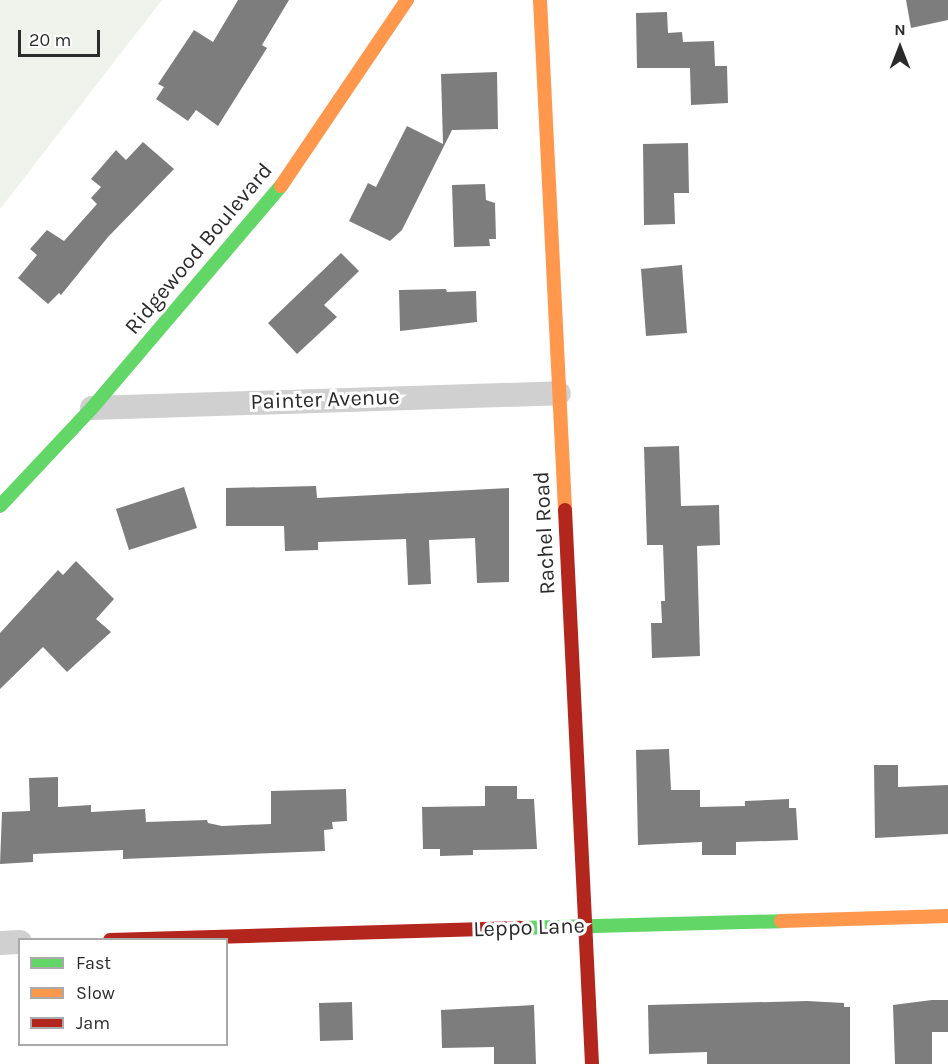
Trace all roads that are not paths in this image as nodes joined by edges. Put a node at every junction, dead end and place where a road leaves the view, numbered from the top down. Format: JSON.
{"nodes":[{"id":1,"x":407,"y":0,"type":"edge"},
{"id":2,"x":540,"y":0,"type":"edge"},
{"id":3,"x":559,"y":393,"type":"junction"},
{"id":4,"x":92,"y":408,"type":"junction"},
{"id":5,"x":0,"y":506,"type":"edge"},
{"id":6,"x":948,"y":916,"type":"edge"},
{"id":7,"x":587,"y":926,"type":"junction"},
{"id":8,"x":147,"y":938,"type":"edge"},
{"id":9,"x":18,"y":942,"type":"edge"},
{"id":10,"x":0,"y":943,"type":"edge"},
{"id":11,"x":592,"y":1064,"type":"edge"}],
"edges":[{"from":1,"to":4,"type":"street","name":"Ridgewood Boulevard"},
{"from":2,"to":3,"type":"street","name":"Rachel Road"},
{"from":3,"to":4,"type":"street","name":"Painter Avenue"},
{"from":3,"to":7,"type":"street","name":"Rachel Road"},
{"from":4,"to":5,"type":"street","name":"Ridgewood Boulevard"},
{"from":6,"to":7,"type":"street","name":"Leppo Lane"},
{"from":7,"to":8,"type":"street","name":"Leppo Lane"},
{"from":7,"to":11,"type":"street","name":"Rachel Road"},
{"from":9,"to":10,"type":"street"}]}
